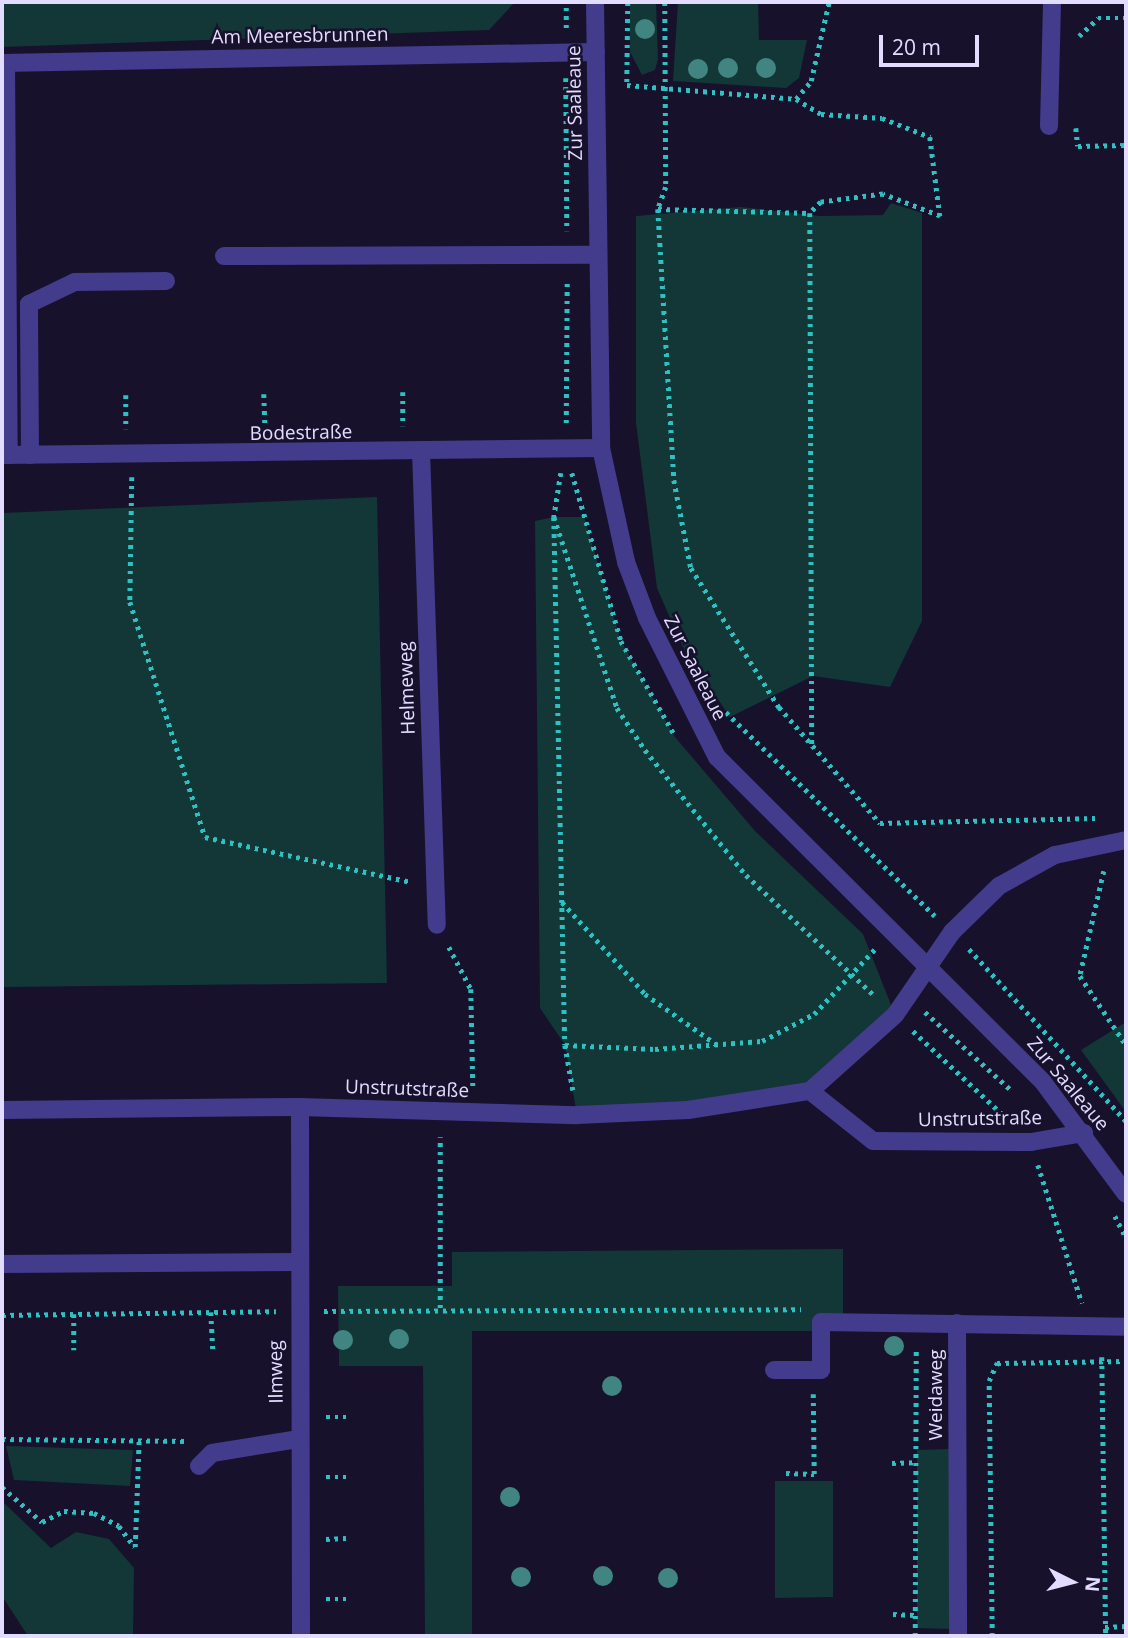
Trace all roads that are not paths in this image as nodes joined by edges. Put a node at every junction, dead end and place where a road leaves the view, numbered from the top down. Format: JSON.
{"nodes":[{"id":1,"x":595,"y":2,"type":"edge"},
{"id":2,"x":1052,"y":2,"type":"edge"},
{"id":3,"x":596,"y":52,"type":"junction"},
{"id":4,"x":4,"y":63,"type":"edge"},
{"id":5,"x":1049,"y":126,"type":"dead end"},
{"id":6,"x":598,"y":255,"type":"junction"},
{"id":7,"x":224,"y":256,"type":"dead end"},
{"id":8,"x":166,"y":281,"type":"dead end"},
{"id":9,"x":601,"y":448,"type":"junction"},
{"id":10,"x":421,"y":450,"type":"junction"},
{"id":11,"x":5,"y":455,"type":"edge"},
{"id":12,"x":30,"y":455,"type":"junction"},
{"id":13,"x":1119,"y":840,"type":"edge"},
{"id":14,"x":437,"y":925,"type":"dead end"},
{"id":15,"x":930,"y":964,"type":"junction"},
{"id":16,"x":810,"y":1091,"type":"junction"},
{"id":17,"x":300,"y":1107,"type":"junction"},
{"id":18,"x":2,"y":1110,"type":"edge"},
{"id":19,"x":1084,"y":1133,"type":"junction"},
{"id":20,"x":1126,"y":1194,"type":"edge"},
{"id":21,"x":296,"y":1262,"type":"junction"},
{"id":22,"x":2,"y":1264,"type":"edge"},
{"id":23,"x":957,"y":1323,"type":"junction"},
{"id":24,"x":1126,"y":1327,"type":"edge"},
{"id":25,"x":774,"y":1370,"type":"dead end"},
{"id":26,"x":298,"y":1438,"type":"junction"},
{"id":27,"x":199,"y":1466,"type":"dead end"},
{"id":28,"x":301,"y":1636,"type":"edge"},
{"id":29,"x":958,"y":1636,"type":"edge"}],
"edges":[{"from":1,"to":3,"type":"street","name":"Zur Saaleaue"},
{"from":2,"to":5,"type":"street"},
{"from":3,"to":4,"type":"street","name":"Am Meeresbrunnen"},
{"from":3,"to":6,"type":"street","name":"Zur Saaleaue"},
{"from":4,"to":11,"type":"street","name":"Am Meeresbrunnen"},
{"from":6,"to":7,"type":"street"},
{"from":6,"to":9,"type":"street","name":"Zur Saaleaue"},
{"from":8,"to":12,"type":"street"},
{"from":9,"to":10,"type":"street","name":"Bodestraße"},
{"from":9,"to":15,"type":"street","name":"Zur Saaleaue"},
{"from":10,"to":12,"type":"street","name":"Bodestraße"},
{"from":10,"to":14,"type":"street","name":"Helmeweg"},
{"from":11,"to":12,"type":"street","name":"Bodestraße"},
{"from":13,"to":15,"type":"street"},
{"from":15,"to":16,"type":"street"},
{"from":15,"to":19,"type":"street","name":"Zur Saaleaue"},
{"from":16,"to":17,"type":"street","name":"Unstrutstraße"},
{"from":16,"to":19,"type":"street","name":"Unstrutstraße"},
{"from":17,"to":18,"type":"street","name":"Unstrutstraße"},
{"from":17,"to":21,"type":"street","name":"Ilmweg"},
{"from":19,"to":20,"type":"street","name":"Zur Saaleaue"},
{"from":21,"to":22,"type":"street"},
{"from":21,"to":26,"type":"street","name":"Ilmweg"},
{"from":23,"to":24,"type":"street","name":"Weidaweg"},
{"from":23,"to":25,"type":"street"},
{"from":23,"to":29,"type":"street","name":"Weidaweg"},
{"from":26,"to":27,"type":"street"},
{"from":26,"to":28,"type":"street","name":"Ilmweg"}]}
